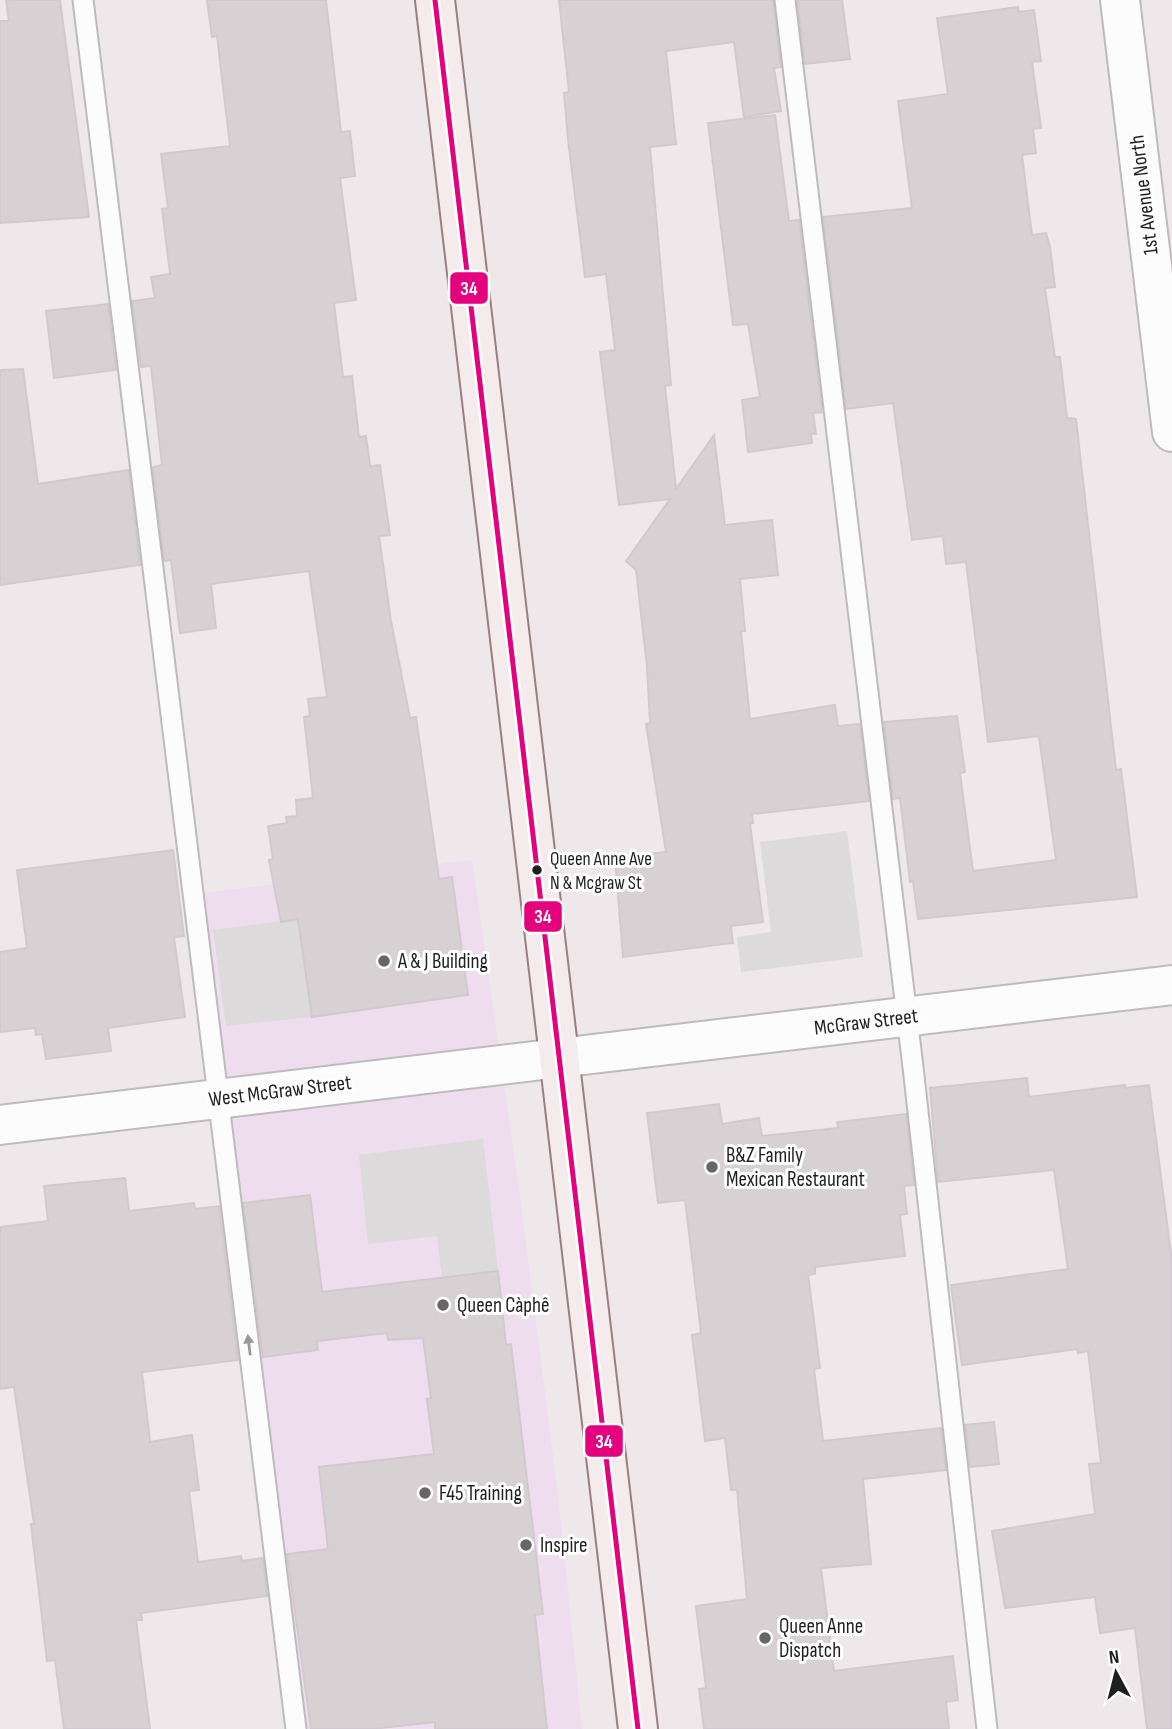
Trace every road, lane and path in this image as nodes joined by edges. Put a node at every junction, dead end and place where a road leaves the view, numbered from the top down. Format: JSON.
{"nodes":[{"id":1,"x":83,"y":0,"type":"edge"},
{"id":2,"x":435,"y":0,"type":"edge"},
{"id":3,"x":785,"y":0,"type":"edge"},
{"id":4,"x":1120,"y":0,"type":"edge"},
{"id":5,"x":1172,"y":432,"type":"edge"},
{"id":6,"x":1172,"y":985,"type":"edge"},
{"id":7,"x":907,"y":1017,"type":"junction"},
{"id":8,"x":559,"y":1058,"type":"junction"},
{"id":9,"x":219,"y":1098,"type":"junction"},
{"id":10,"x":0,"y":1125,"type":"edge"},
{"id":11,"x":296,"y":1729,"type":"edge"},
{"id":12,"x":638,"y":1729,"type":"edge"},
{"id":13,"x":987,"y":1729,"type":"edge"}],
"edges":[{"from":1,"to":9,"type":"lane"},
{"from":2,"to":8,"type":"main road"},
{"from":3,"to":7,"type":"lane"},
{"from":4,"to":5,"type":"street","name":"1st Avenue North"},
{"from":6,"to":7,"type":"street","name":"McGraw Street"},
{"from":7,"to":8,"type":"street","name":"McGraw Street"},
{"from":7,"to":13,"type":"lane"},
{"from":8,"to":9,"type":"street","name":"West McGraw Street"},
{"from":8,"to":12,"type":"main road"},
{"from":9,"to":10,"type":"street","name":"West McGraw Street"},
{"from":11,"to":9,"type":"lane","one_way":true}]}
